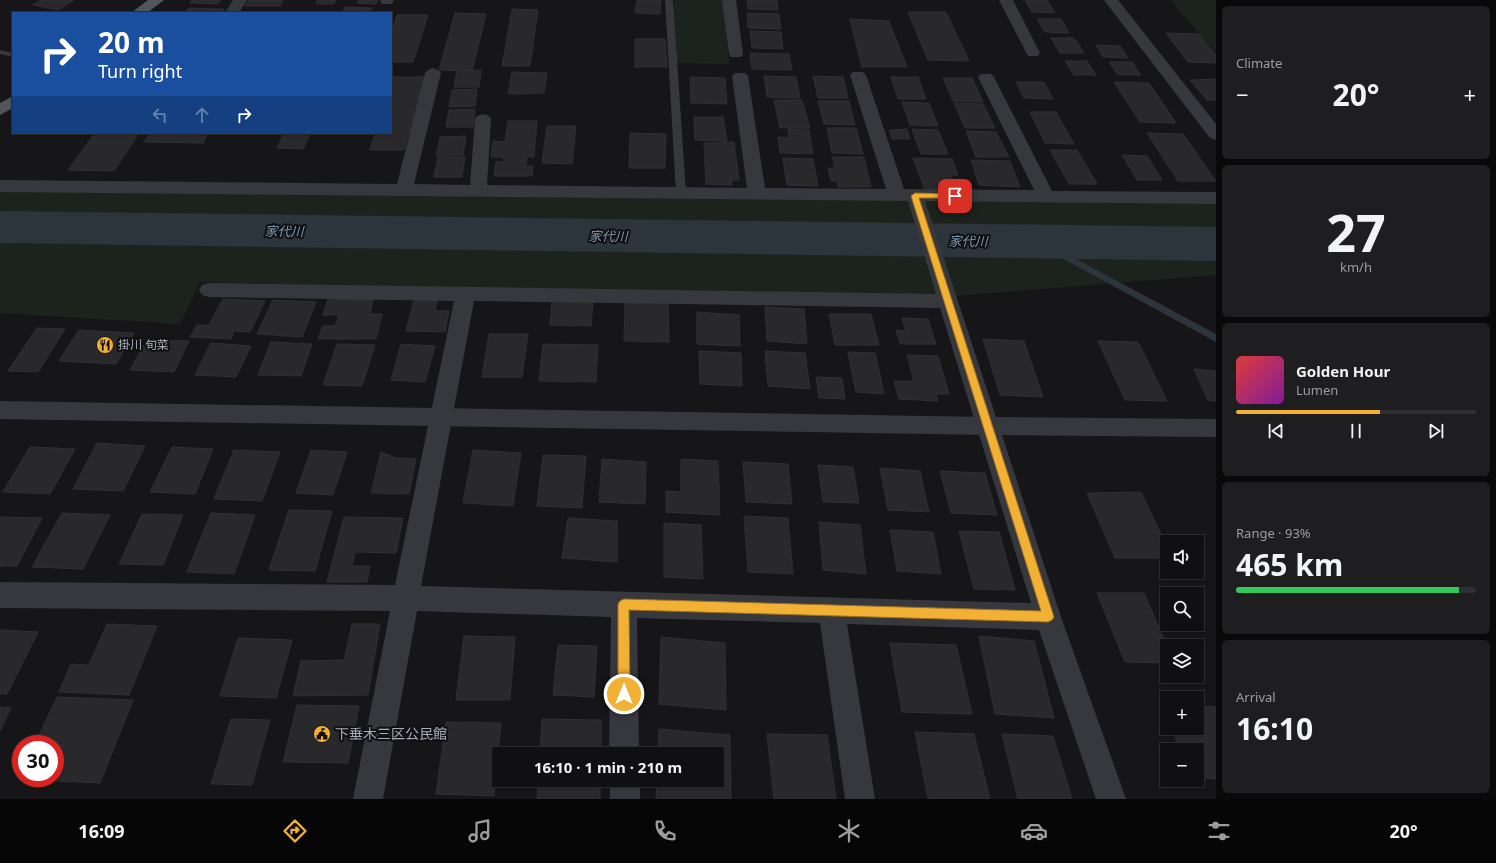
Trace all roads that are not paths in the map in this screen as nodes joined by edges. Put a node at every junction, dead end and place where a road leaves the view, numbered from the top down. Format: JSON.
{"nodes":[{"id":1,"x":157,"y":0,"type":"edge"},
{"id":2,"x":240,"y":0,"type":"edge"},
{"id":3,"x":669,"y":0,"type":"edge"},
{"id":4,"x":730,"y":0,"type":"edge"},
{"id":5,"x":1006,"y":0,"type":"edge"},
{"id":6,"x":1111,"y":0,"type":"edge"},
{"id":7,"x":139,"y":12,"type":"edge"},
{"id":8,"x":233,"y":12,"type":"edge"},
{"id":9,"x":0,"y":52,"type":"edge"},
{"id":10,"x":1033,"y":53,"type":"dead end"},
{"id":11,"x":736,"y":54,"type":"dead end"},
{"id":12,"x":12,"y":55,"type":"edge"},
{"id":13,"x":433,"y":73,"type":"dead end"},
{"id":14,"x":858,"y":75,"type":"dead end"},
{"id":15,"x":740,"y":76,"type":"dead end"},
{"id":16,"x":986,"y":77,"type":"dead end"},
{"id":17,"x":12,"y":102,"type":"edge"},
{"id":18,"x":0,"y":110,"type":"edge"},
{"id":19,"x":483,"y":119,"type":"dead end"},
{"id":20,"x":1216,"y":135,"type":"edge"},
{"id":21,"x":0,"y":186,"type":"edge"},
{"id":22,"x":404,"y":190,"type":"junction"},
{"id":23,"x":478,"y":191,"type":"junction"},
{"id":24,"x":681,"y":193,"type":"junction"},
{"id":25,"x":757,"y":194,"type":"junction"},
{"id":26,"x":897,"y":196,"type":"junction"},
{"id":27,"x":1046,"y":197,"type":"junction"},
{"id":28,"x":1216,"y":198,"type":"edge"},
{"id":29,"x":917,"y":202,"type":"junction"},
{"id":30,"x":209,"y":290,"type":"dead end"},
{"id":31,"x":465,"y":294,"type":"junction"},
{"id":32,"x":948,"y":301,"type":"junction"},
{"id":33,"x":0,"y":410,"type":"edge"},
{"id":34,"x":440,"y":417,"type":"junction"},
{"id":35,"x":988,"y":426,"type":"junction"},
{"id":36,"x":1216,"y":428,"type":"edge"},
{"id":37,"x":0,"y":595,"type":"edge"},
{"id":38,"x":405,"y":598,"type":"junction"},
{"id":39,"x":624,"y":604,"type":"junction"},
{"id":40,"x":832,"y":611,"type":"junction"},
{"id":41,"x":1048,"y":617,"type":"junction"},
{"id":42,"x":624,"y":747,"type":"edge"},
{"id":43,"x":624,"y":787,"type":"edge"},
{"id":44,"x":368,"y":799,"type":"edge"},
{"id":45,"x":625,"y":799,"type":"edge"},
{"id":46,"x":860,"y":799,"type":"edge"},
{"id":47,"x":1111,"y":799,"type":"edge"}],
"edges":[{"from":1,"to":7,"type":"main road"},
{"from":2,"to":8,"type":"street"},
{"from":3,"to":24,"type":"lane"},
{"from":4,"to":11,"type":"street"},
{"from":5,"to":10,"type":"street"},
{"from":6,"to":20,"type":"street"},
{"from":9,"to":12,"type":"lane"},
{"from":13,"to":22,"type":"street"},
{"from":14,"to":26,"type":"street"},
{"from":15,"to":25,"type":"street"},
{"from":16,"to":27,"type":"street"},
{"from":17,"to":18,"type":"main road"},
{"from":19,"to":23,"type":"street"},
{"from":21,"to":22,"type":"street"},
{"from":22,"to":23,"type":"street"},
{"from":23,"to":24,"type":"street"},
{"from":24,"to":25,"type":"street"},
{"from":25,"to":26,"type":"street"},
{"from":26,"to":29,"type":"street"},
{"from":27,"to":28,"type":"street"},
{"from":27,"to":29,"type":"street"},
{"from":29,"to":32,"type":"street"},
{"from":30,"to":31,"type":"street"},
{"from":31,"to":32,"type":"street"},
{"from":31,"to":34,"type":"street"},
{"from":32,"to":35,"type":"street"},
{"from":33,"to":34,"type":"street"},
{"from":34,"to":35,"type":"street"},
{"from":34,"to":38,"type":"street"},
{"from":35,"to":36,"type":"street"},
{"from":35,"to":41,"type":"street"},
{"from":37,"to":38,"type":"street"},
{"from":38,"to":39,"type":"street"},
{"from":38,"to":44,"type":"street"},
{"from":39,"to":40,"type":"street"},
{"from":39,"to":42,"type":"street"},
{"from":40,"to":41,"type":"street"},
{"from":40,"to":46,"type":"street"},
{"from":41,"to":47,"type":"street"},
{"from":43,"to":45,"type":"street"}]}
